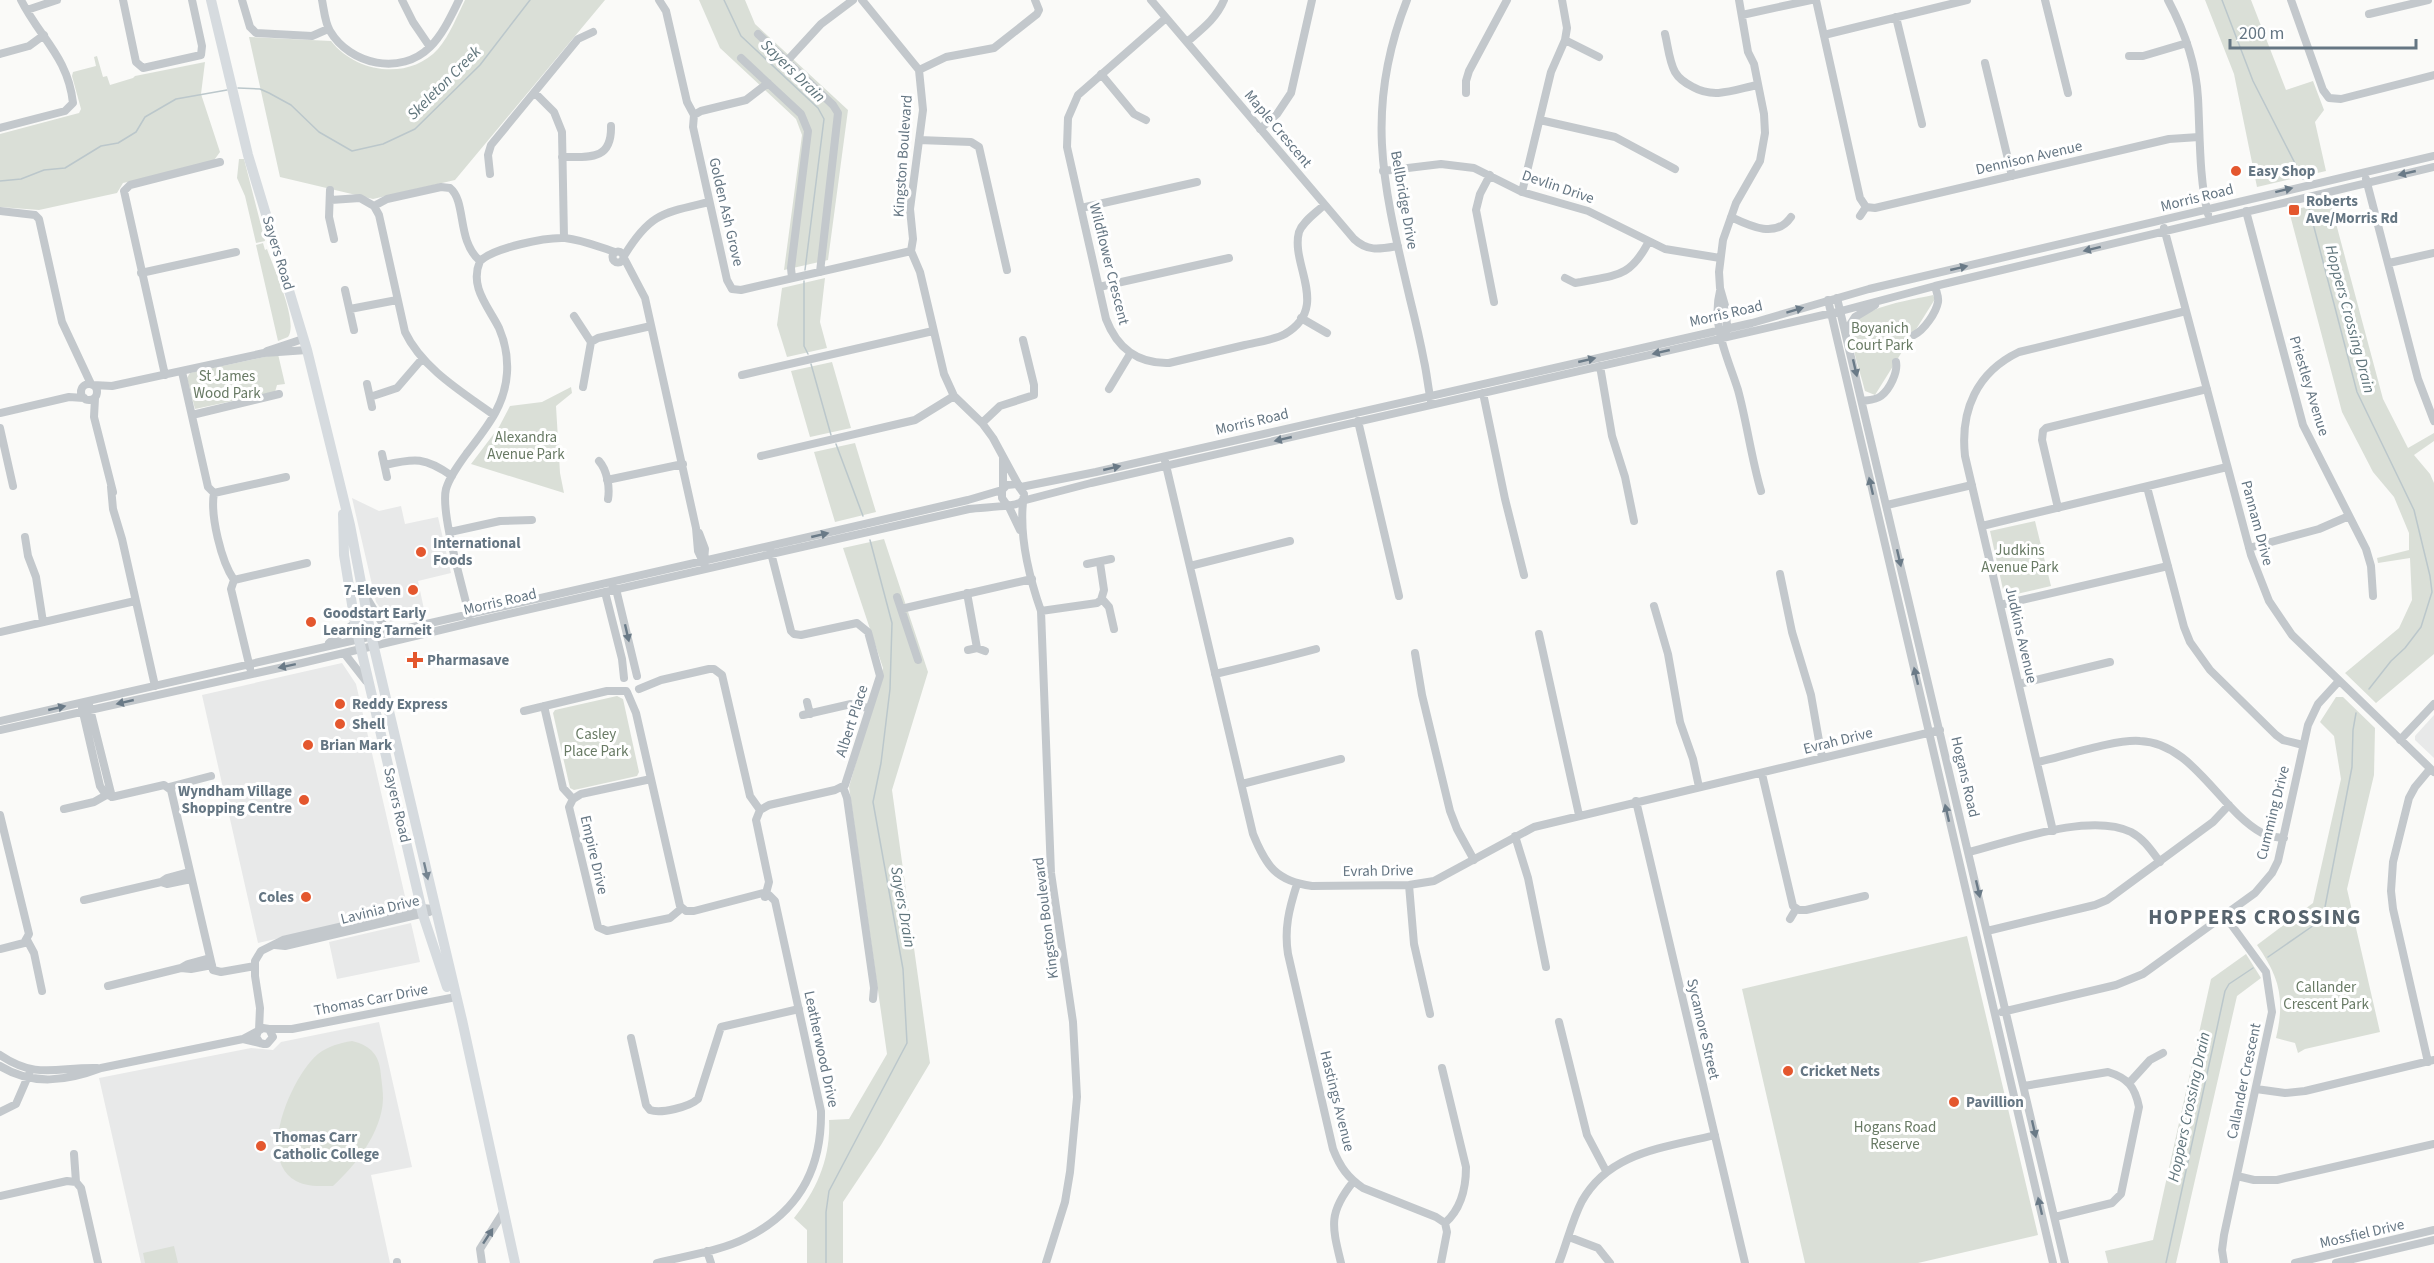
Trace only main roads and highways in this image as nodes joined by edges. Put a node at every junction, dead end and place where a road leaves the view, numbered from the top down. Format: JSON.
{"nodes":[{"id":1,"x":211,"y":0,"type":"edge"},
{"id":2,"x":345,"y":509,"type":"junction"},
{"id":3,"x":453,"y":997,"type":"junction"},
{"id":4,"x":515,"y":1263,"type":"edge"}],
"edges":[{"from":1,"to":2,"type":"main road","name":"Sayers Road"},
{"from":2,"to":3,"type":"main road","name":"Sayers Road","one_way":true},
{"from":2,"to":3,"type":"main road","name":"Sayers Road"},
{"from":3,"to":4,"type":"main road","name":"Sayers Road"}]}
